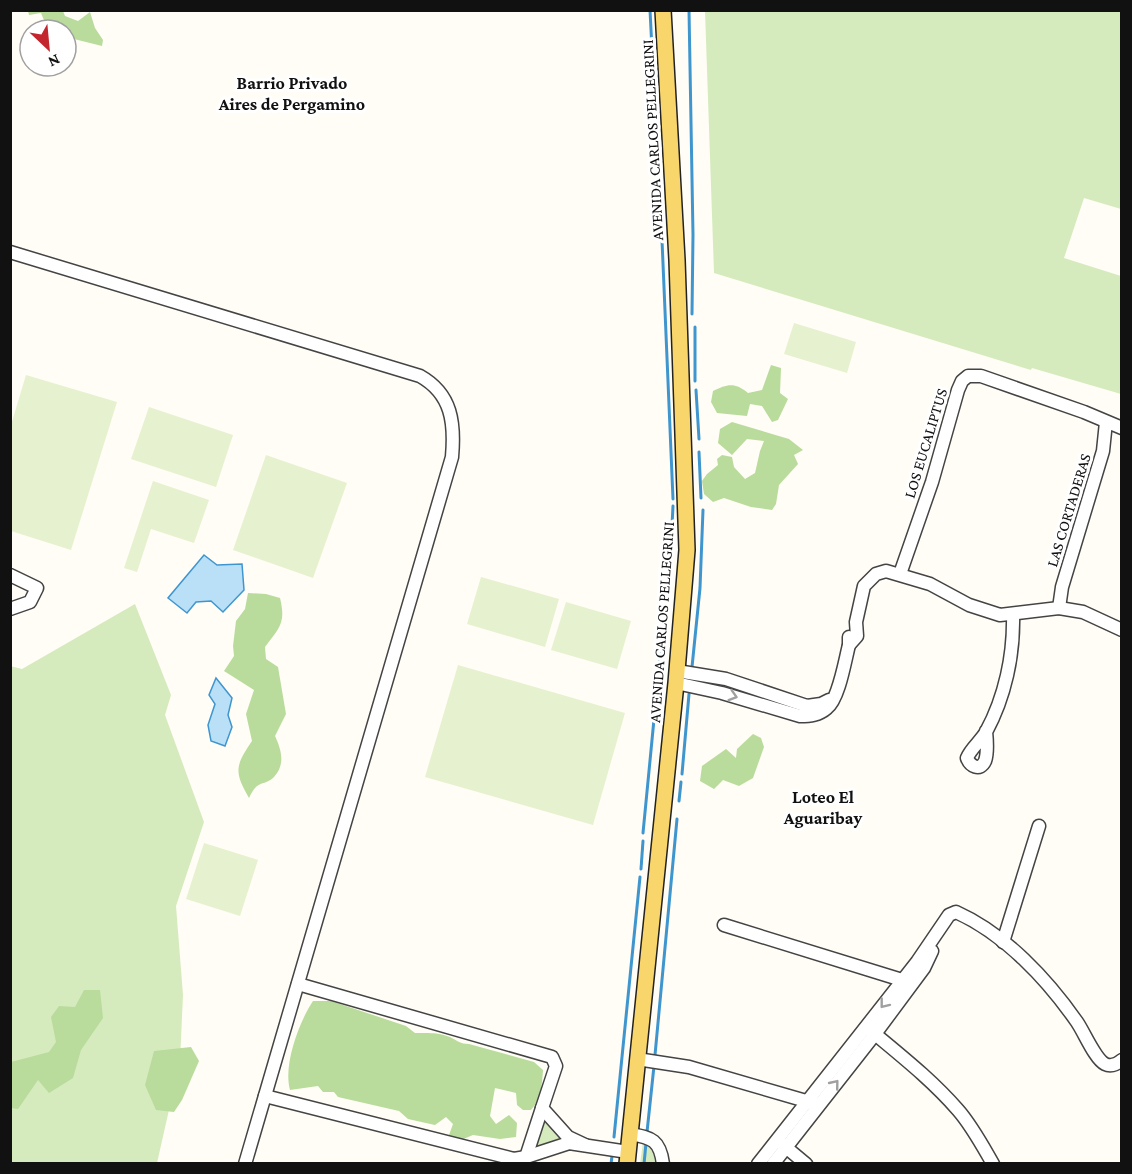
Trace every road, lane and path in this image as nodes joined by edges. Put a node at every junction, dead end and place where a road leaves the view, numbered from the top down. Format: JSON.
{"nodes":[{"id":1,"x":663,"y":10,"type":"edge"},
{"id":2,"x":10,"y":252,"type":"edge"},
{"id":3,"x":1106,"y":422,"type":"junction"},
{"id":4,"x":1122,"y":428,"type":"edge"},
{"id":5,"x":900,"y":574,"type":"junction"},
{"id":6,"x":10,"y":575,"type":"edge"},
{"id":7,"x":1059,"y":608,"type":"junction"},
{"id":8,"x":10,"y":609,"type":"edge"},
{"id":9,"x":1013,"y":615,"type":"junction"},
{"id":10,"x":1122,"y":630,"type":"edge"},
{"id":11,"x":677,"y":677,"type":"junction"},
{"id":12,"x":986,"y":731,"type":"dead end"},
{"id":13,"x":1039,"y":826,"type":"dead end"},
{"id":14,"x":944,"y":923,"type":"junction"},
{"id":15,"x":724,"y":925,"type":"dead end"},
{"id":16,"x":1003,"y":942,"type":"junction"},
{"id":17,"x":902,"y":980,"type":"junction"},
{"id":18,"x":298,"y":984,"type":"junction"},
{"id":19,"x":870,"y":1030,"type":"junction"},
{"id":20,"x":637,"y":1059,"type":"junction"},
{"id":21,"x":1122,"y":1060,"type":"edge"},
{"id":22,"x":265,"y":1096,"type":"junction"},
{"id":23,"x":806,"y":1101,"type":"junction"},
{"id":24,"x":819,"y":1105,"type":"junction"},
{"id":25,"x":542,"y":1108,"type":"junction"},
{"id":26,"x":630,"y":1134,"type":"junction"},
{"id":27,"x":585,"y":1144,"type":"junction"},
{"id":28,"x":781,"y":1144,"type":"junction"},
{"id":29,"x":526,"y":1157,"type":"junction"},
{"id":30,"x":628,"y":1158,"type":"edge"},
{"id":31,"x":245,"y":1164,"type":"edge"},
{"id":32,"x":663,"y":1164,"type":"edge"},
{"id":33,"x":758,"y":1164,"type":"edge"},
{"id":34,"x":773,"y":1164,"type":"edge"},
{"id":35,"x":807,"y":1164,"type":"edge"},
{"id":36,"x":993,"y":1164,"type":"edge"}],
"edges":[{"from":1,"to":11,"type":"main road","name":"AVENIDA CARLOS PELLEGRINI"},
{"from":2,"to":18,"type":"street"},
{"from":3,"to":4,"type":"street","name":"LOS EUCALIPTUS"},
{"from":3,"to":5,"type":"street","name":"LOS EUCALIPTUS"},
{"from":3,"to":7,"type":"street","name":"LAS CORTADERAS"},
{"from":5,"to":9,"type":"street"},
{"from":5,"to":11,"type":"street"},
{"from":6,"to":8,"type":"street"},
{"from":7,"to":9,"type":"street"},
{"from":7,"to":10,"type":"street"},
{"from":9,"to":12,"type":"street"},
{"from":11,"to":20,"type":"main road","name":"AVENIDA CARLOS PELLEGRINI"},
{"from":13,"to":16,"type":"street"},
{"from":14,"to":16,"type":"street"},
{"from":14,"to":17,"type":"street"},
{"from":14,"to":19,"type":"street"},
{"from":15,"to":17,"type":"street"},
{"from":16,"to":21,"type":"street"},
{"from":17,"to":19,"type":"street","one_way":true},
{"from":18,"to":22,"type":"street"},
{"from":18,"to":25,"type":"street"},
{"from":19,"to":23,"type":"street"},
{"from":24,"to":19,"type":"street","one_way":true},
{"from":19,"to":36,"type":"street"},
{"from":20,"to":23,"type":"street"},
{"from":20,"to":26,"type":"main road","name":"AVENIDA CARLOS PELLEGRINI"},
{"from":22,"to":29,"type":"street"},
{"from":22,"to":31,"type":"street"},
{"from":23,"to":24,"type":"street"},
{"from":23,"to":28,"type":"street"},
{"from":24,"to":28,"type":"street"},
{"from":25,"to":27,"type":"street"},
{"from":25,"to":29,"type":"street"},
{"from":26,"to":30,"type":"main road","name":"AVENIDA CARLOS PELLEGRINI"},
{"from":26,"to":32,"type":"street"},
{"from":27,"to":29,"type":"street"},
{"from":27,"to":30,"type":"street"},
{"from":28,"to":33,"type":"street"},
{"from":28,"to":34,"type":"street"},
{"from":28,"to":35,"type":"street"}]}
